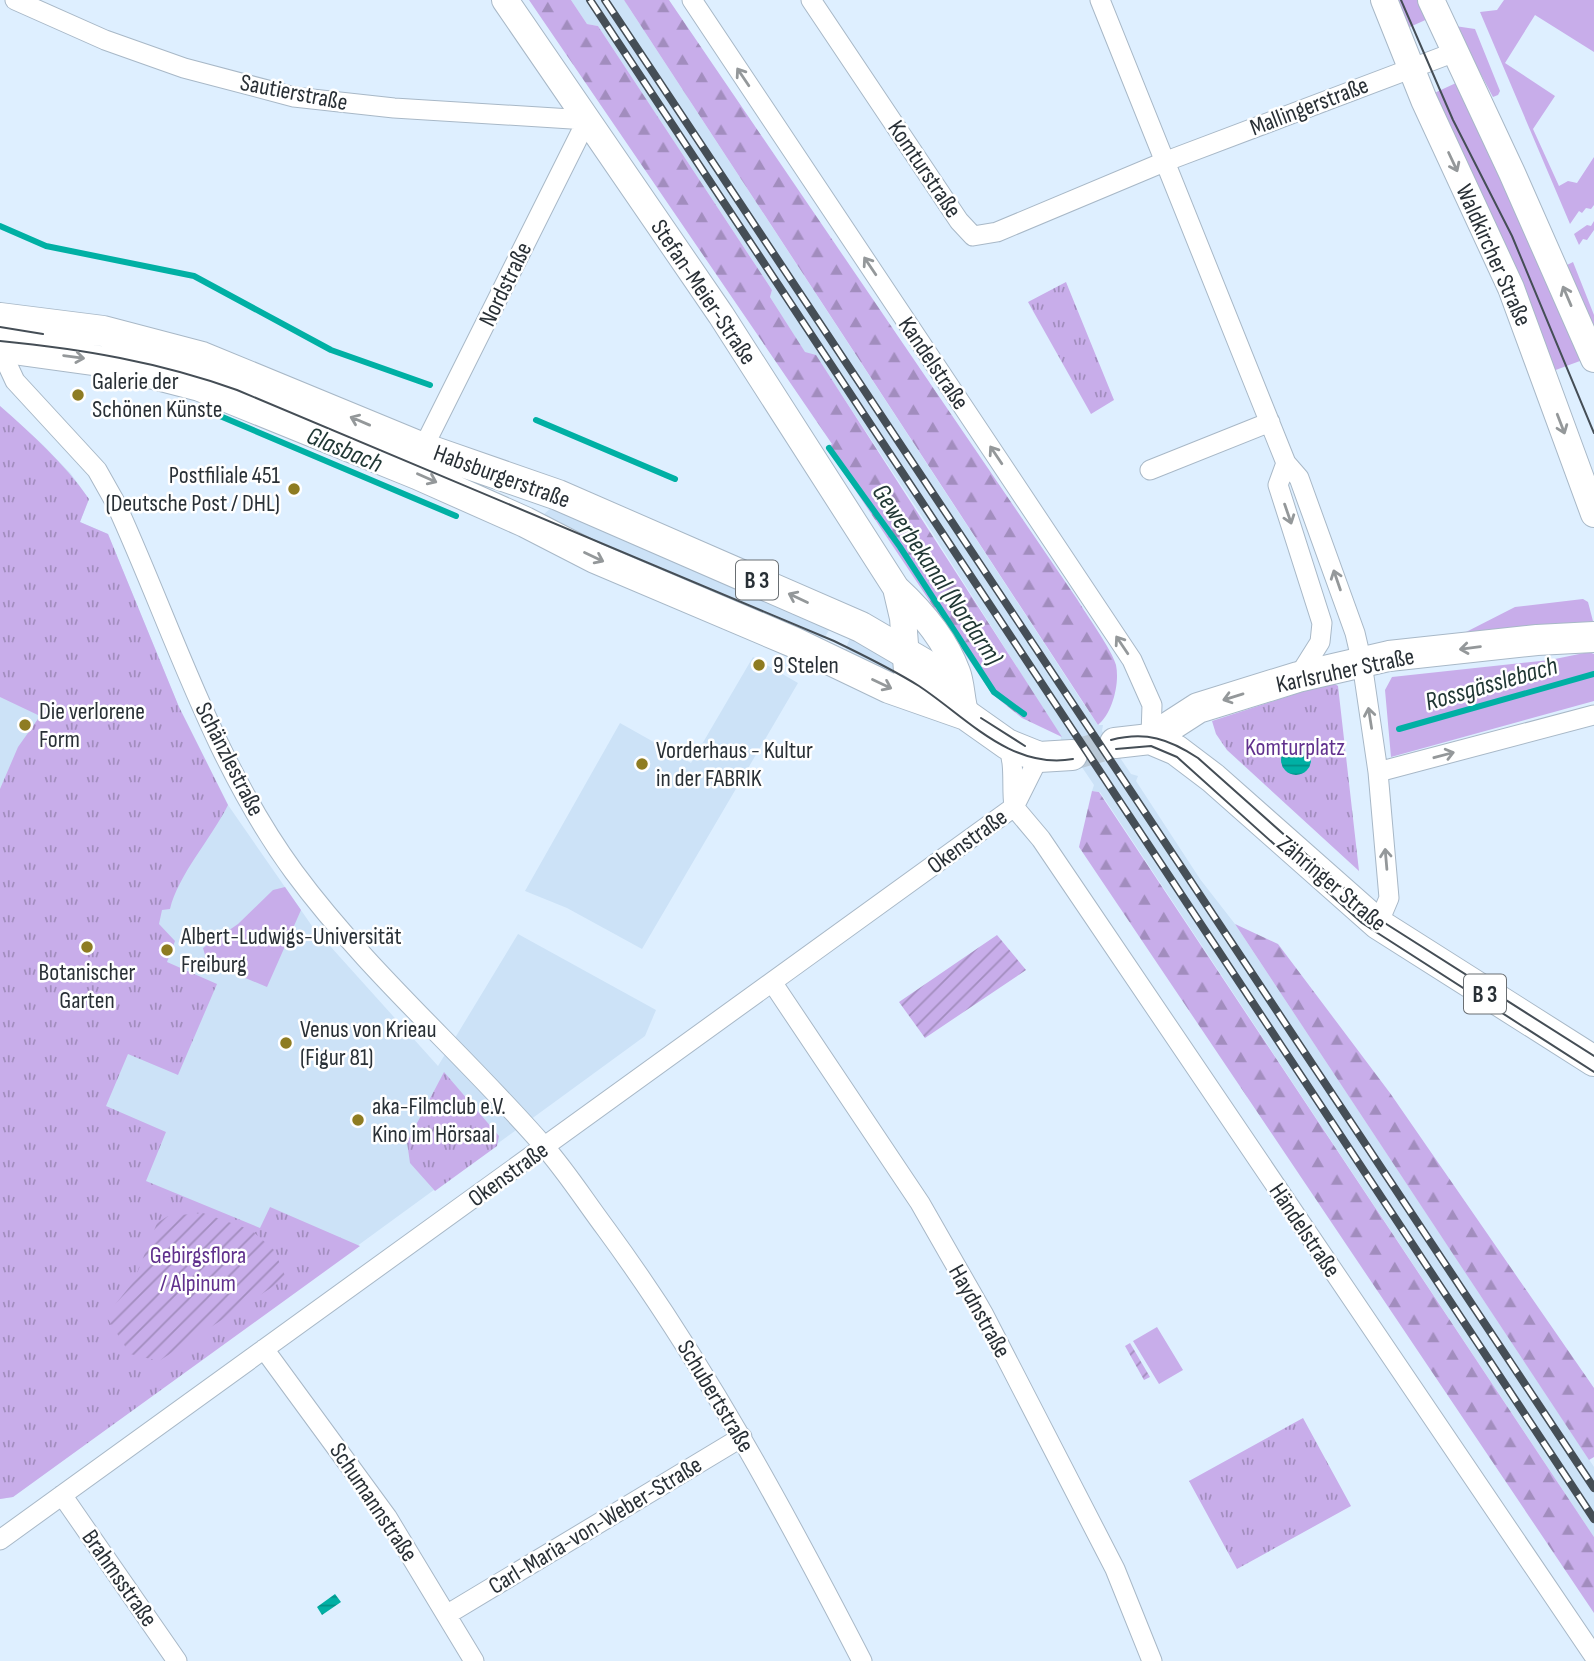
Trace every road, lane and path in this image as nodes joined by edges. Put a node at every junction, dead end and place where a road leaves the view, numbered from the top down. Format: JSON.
{"nodes":[{"id":1,"x":15,"y":0,"type":"edge"},
{"id":2,"x":505,"y":0,"type":"edge"},
{"id":3,"x":692,"y":0,"type":"edge"},
{"id":4,"x":811,"y":0,"type":"edge"},
{"id":5,"x":1100,"y":0,"type":"edge"},
{"id":6,"x":1384,"y":0,"type":"edge"},
{"id":7,"x":1431,"y":0,"type":"edge"},
{"id":8,"x":1455,"y":52,"type":"junction"},
{"id":9,"x":1411,"y":69,"type":"junction"},
{"id":10,"x":587,"y":120,"type":"junction"},
{"id":11,"x":1164,"y":162,"type":"junction"},
{"id":12,"x":3,"y":333,"type":"edge"},
{"id":13,"x":1594,"y":359,"type":"edge"},
{"id":14,"x":1270,"y":422,"type":"junction"},
{"id":15,"x":423,"y":448,"type":"junction"},
{"id":16,"x":1286,"y":463,"type":"junction"},
{"id":17,"x":1150,"y":470,"type":"dead end"},
{"id":18,"x":544,"y":490,"type":"junction"},
{"id":19,"x":1594,"y":514,"type":"edge"},
{"id":20,"x":525,"y":522,"type":"junction"},
{"id":21,"x":896,"y":588,"type":"junction"},
{"id":22,"x":1348,"y":613,"type":"junction"},
{"id":23,"x":840,"y":617,"type":"junction"},
{"id":24,"x":1322,"y":623,"type":"junction"},
{"id":25,"x":1594,"y":637,"type":"edge"},
{"id":26,"x":903,"y":651,"type":"junction"},
{"id":27,"x":821,"y":655,"type":"junction"},
{"id":28,"x":1362,"y":663,"type":"junction"},
{"id":29,"x":1298,"y":677,"type":"junction"},
{"id":30,"x":959,"y":712,"type":"junction"},
{"id":31,"x":1594,"y":715,"type":"edge"},
{"id":32,"x":1151,"y":737,"type":"junction"},
{"id":33,"x":1115,"y":743,"type":"tunnel mouth"},
{"id":34,"x":1007,"y":744,"type":"junction"},
{"id":35,"x":1072,"y":755,"type":"tunnel mouth"},
{"id":36,"x":1039,"y":757,"type":"junction"},
{"id":37,"x":1378,"y":772,"type":"junction"},
{"id":38,"x":1014,"y":807,"type":"junction"},
{"id":39,"x":1378,"y":925,"type":"junction"},
{"id":40,"x":772,"y":982,"type":"junction"},
{"id":41,"x":1594,"y":1062,"type":"edge"},
{"id":42,"x":545,"y":1147,"type":"junction"},
{"id":43,"x":264,"y":1349,"type":"junction"},
{"id":44,"x":742,"y":1437,"type":"junction"},
{"id":45,"x":62,"y":1495,"type":"junction"},
{"id":46,"x":0,"y":1540,"type":"edge"},
{"id":47,"x":448,"y":1614,"type":"junction"},
{"id":48,"x":1589,"y":1657,"type":"edge"},
{"id":49,"x":177,"y":1661,"type":"edge"},
{"id":50,"x":474,"y":1661,"type":"edge"},
{"id":51,"x":862,"y":1661,"type":"edge"},
{"id":52,"x":1152,"y":1661,"type":"edge"}],
"edges":[{"from":1,"to":10,"type":"street","name":"Sautierstraße"},
{"from":2,"to":10,"type":"main road","name":"Stefan-Meier-Straße"},
{"from":32,"to":3,"type":"street","name":"Kandelstraße","one_way":true},
{"from":4,"to":11,"type":"street","name":"Komturstraße"},
{"from":5,"to":11,"type":"street"},
{"from":6,"to":9,"type":"main road","name":"Waldkircher Straße"},
{"from":7,"to":8,"type":"main road","name":"Waldkircher Straße"},
{"from":8,"to":9,"type":"street","name":"Mallingerstraße"},
{"from":13,"to":8,"type":"main road","name":"Waldkircher Straße","one_way":true},
{"from":9,"to":11,"type":"street","name":"Mallingerstraße"},
{"from":9,"to":19,"type":"main road","name":"Waldkircher Straße","one_way":true},
{"from":10,"to":15,"type":"street","name":"Nordstraße"},
{"from":10,"to":21,"type":"main road","name":"Stefan-Meier-Straße"},
{"from":11,"to":14,"type":"street"},
{"from":15,"to":12,"type":"main road","name":"Habsburgerstraße","number":"B 3","one_way":true},
{"from":12,"to":20,"type":"main road","name":"Habsburgerstraße","number":"B 3","one_way":true},
{"from":12,"to":42,"type":"street","name":"Schänzlestraße"},
{"from":14,"to":16,"type":"street"},
{"from":14,"to":17,"type":"street"},
{"from":15,"to":18,"type":"main road","name":"Habsburgerstraße","number":"B 3"},
{"from":22,"to":16,"type":"street","one_way":true},
{"from":16,"to":24,"type":"street","one_way":true},
{"from":18,"to":20,"type":"main road"},
{"from":23,"to":18,"type":"main road","name":"Habsburgerstraße","number":"B 3","one_way":true},
{"from":20,"to":27,"type":"main road","name":"Habsburgerstraße","number":"B 3","one_way":true},
{"from":21,"to":26,"type":"main road","name":"Stefan-Meier-Straße"},
{"from":21,"to":30,"type":"main road","name":"Stefan-Meier-Straße"},
{"from":22,"to":24,"type":"street"},
{"from":22,"to":28,"type":"street"},
{"from":23,"to":26,"type":"main road","name":"Habsburgerstraße","number":"B 3"},
{"from":23,"to":27,"type":"main road"},
{"from":24,"to":29,"type":"street"},
{"from":25,"to":28,"type":"main road","name":"Karlsruher Straße","one_way":true},
{"from":26,"to":30,"type":"main road","name":"Habsburgerstraße","number":"B 3"},
{"from":27,"to":30,"type":"main road","name":"Habsburgerstraße","number":"B 3","one_way":true},
{"from":28,"to":29,"type":"main road","name":"Karlsruher Straße"},
{"from":37,"to":28,"type":"street","one_way":true},
{"from":29,"to":32,"type":"main road","name":"Karlsruher Straße","one_way":true},
{"from":30,"to":34,"type":"main road","name":"Habsburgerstraße","number":"B 3"},
{"from":37,"to":31,"type":"street","one_way":true},
{"from":32,"to":33,"type":"main road"},
{"from":32,"to":39,"type":"main road","name":"Zähringer Straße","number":"B 3"},
{"from":34,"to":36,"type":"main road","name":"Habsburgerstraße","number":"B 3"},
{"from":34,"to":38,"type":"street","name":"Okenstraße"},
{"from":35,"to":36,"type":"main road","name":"Habsburgerstraße","number":"B 3"},
{"from":36,"to":38,"type":"street","name":"Okenstraße"},
{"from":39,"to":37,"type":"street","one_way":true},
{"from":38,"to":40,"type":"street","name":"Okenstraße"},
{"from":38,"to":48,"type":"street","name":"Händelstraße"},
{"from":39,"to":41,"type":"main road","name":"Zähringer Straße","number":"B 3"},
{"from":40,"to":42,"type":"street","name":"Okenstraße"},
{"from":40,"to":52,"type":"street","name":"Haydnstraße"},
{"from":42,"to":43,"type":"street","name":"Okenstraße"},
{"from":42,"to":44,"type":"street","name":"Schubertstraße"},
{"from":43,"to":45,"type":"street","name":"Okenstraße"},
{"from":43,"to":47,"type":"street","name":"Schumannstraße"},
{"from":44,"to":47,"type":"street","name":"Carl-Maria-von-Weber-Straße"},
{"from":44,"to":51,"type":"street","name":"Schubertstraße"},
{"from":45,"to":46,"type":"street","name":"Okenstraße"},
{"from":45,"to":49,"type":"street","name":"Brahmsstraße"},
{"from":47,"to":50,"type":"street","name":"Schumannstraße"}]}
